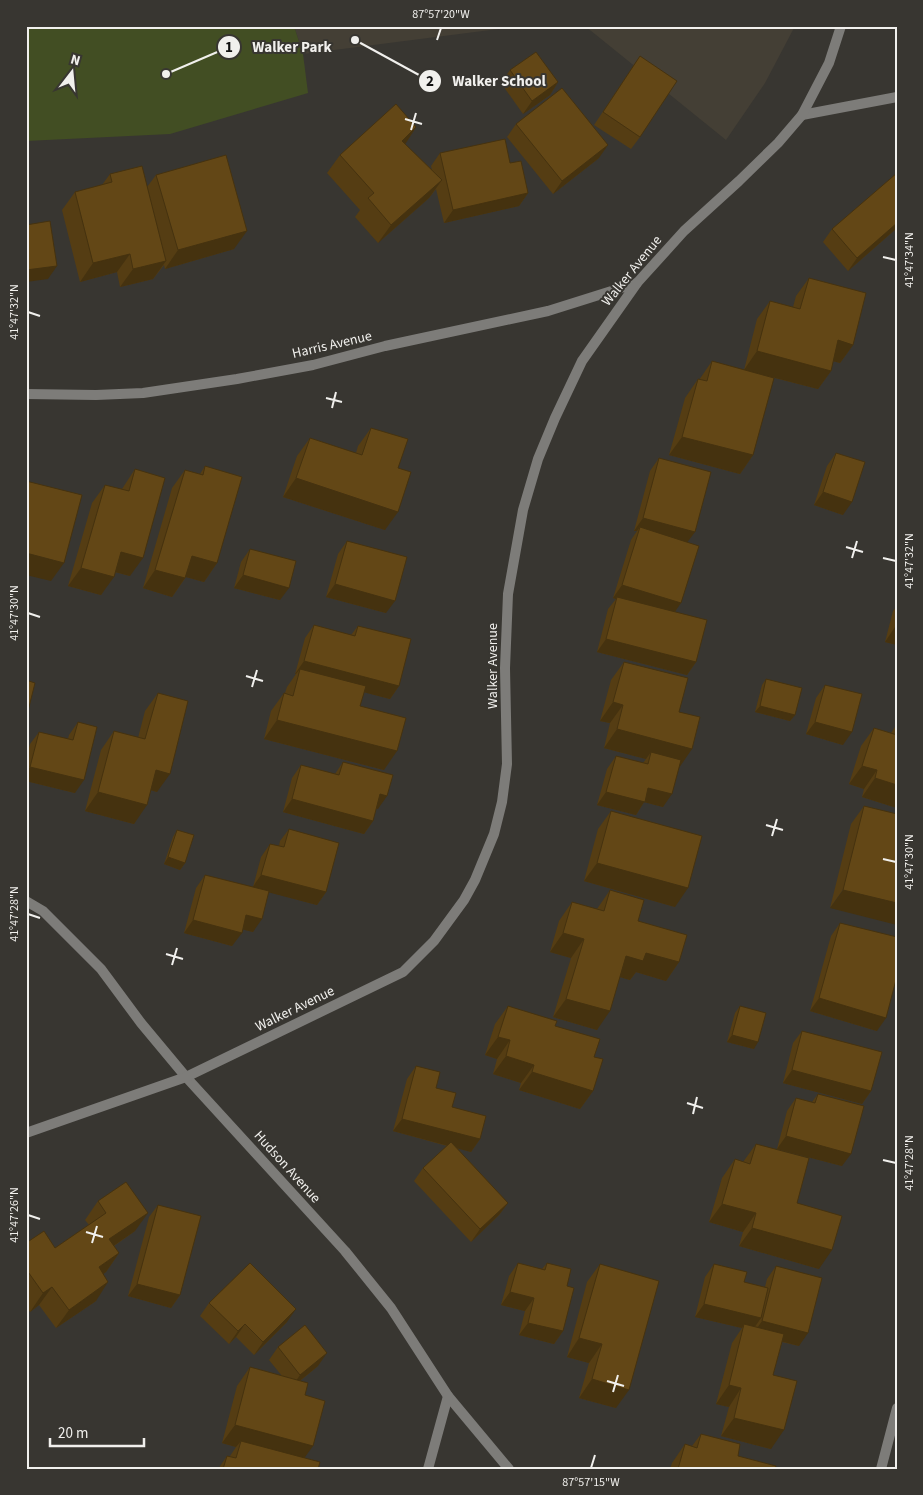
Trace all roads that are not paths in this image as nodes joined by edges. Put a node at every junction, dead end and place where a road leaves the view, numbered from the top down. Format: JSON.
{"nodes":[{"id":1,"x":841,"y":26,"type":"edge"},
{"id":2,"x":897,"y":97,"type":"edge"},
{"id":3,"x":802,"y":115,"type":"junction"},
{"id":4,"x":637,"y":283,"type":"junction"},
{"id":5,"x":26,"y":394,"type":"edge"},
{"id":6,"x":26,"y":901,"type":"edge"},
{"id":7,"x":186,"y":1078,"type":"junction"},
{"id":8,"x":26,"y":1133,"type":"edge"},
{"id":9,"x":448,"y":1396,"type":"junction"},
{"id":10,"x":897,"y":1408,"type":"edge"},
{"id":11,"x":428,"y":1469,"type":"edge"},
{"id":12,"x":509,"y":1469,"type":"edge"},
{"id":13,"x":881,"y":1469,"type":"edge"}],
"edges":[{"from":1,"to":3,"type":"street","name":"Walker Avenue"},
{"from":2,"to":3,"type":"street"},
{"from":3,"to":4,"type":"street","name":"Walker Avenue"},
{"from":4,"to":5,"type":"street","name":"Harris Avenue"},
{"from":4,"to":7,"type":"street","name":"Walker Avenue"},
{"from":6,"to":7,"type":"street","name":"Hudson Avenue"},
{"from":7,"to":8,"type":"street","name":"Walker Avenue"},
{"from":7,"to":9,"type":"street","name":"Hudson Avenue"},
{"from":9,"to":11,"type":"street"},
{"from":9,"to":12,"type":"street","name":"Hudson Avenue"},
{"from":10,"to":13,"type":"street"}]}
